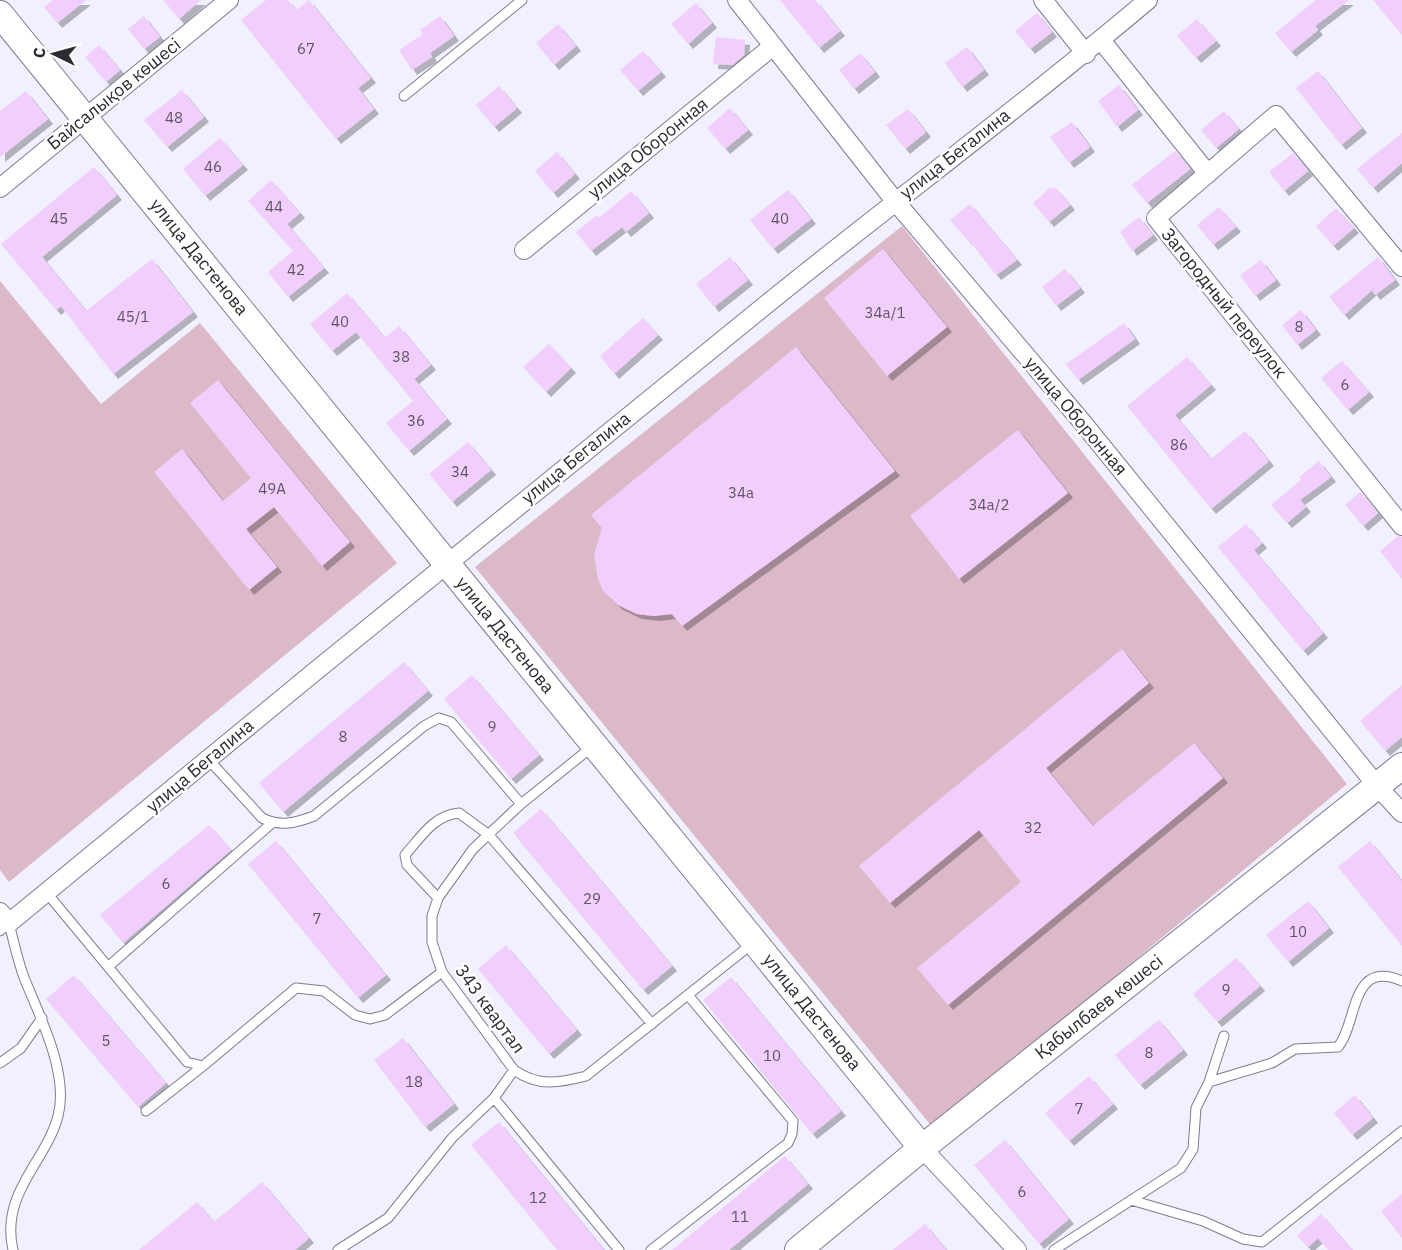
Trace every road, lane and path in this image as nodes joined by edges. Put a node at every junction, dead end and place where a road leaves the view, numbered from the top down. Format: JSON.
{"nodes":[{"id":1,"x":229,"y":0,"type":"edge"},
{"id":2,"x":522,"y":0,"type":"edge"},
{"id":3,"x":736,"y":0,"type":"edge"},
{"id":4,"x":1043,"y":0,"type":"edge"},
{"id":5,"x":1149,"y":0,"type":"edge"},
{"id":6,"x":0,"y":14,"type":"edge"},
{"id":7,"x":1101,"y":40,"type":"junction"},
{"id":8,"x":773,"y":46,"type":"junction"},
{"id":9,"x":1086,"y":54,"type":"junction"},
{"id":10,"x":404,"y":96,"type":"dead end"},
{"id":11,"x":86,"y":117,"type":"junction"},
{"id":12,"x":1208,"y":174,"type":"junction"},
{"id":13,"x":0,"y":188,"type":"edge"},
{"id":14,"x":895,"y":201,"type":"junction"},
{"id":15,"x":524,"y":250,"type":"dead end"},
{"id":16,"x":1402,"y":267,"type":"edge"},
{"id":17,"x":1402,"y":526,"type":"edge"},
{"id":18,"x":446,"y":562,"type":"junction"},
{"id":19,"x":595,"y":745,"type":"junction"},
{"id":20,"x":208,"y":759,"type":"junction"},
{"id":21,"x":1402,"y":766,"type":"edge"},
{"id":22,"x":1378,"y":787,"type":"junction"},
{"id":23,"x":521,"y":804,"type":"junction"},
{"id":24,"x":1402,"y":813,"type":"edge"},
{"id":25,"x":272,"y":823,"type":"junction"},
{"id":26,"x":489,"y":835,"type":"junction"},
{"id":27,"x":46,"y":892,"type":"junction"},
{"id":28,"x":438,"y":898,"type":"junction"},
{"id":29,"x":3,"y":922,"type":"edge"},
{"id":30,"x":755,"y":942,"type":"junction"},
{"id":31,"x":109,"y":966,"type":"junction"},
{"id":32,"x":442,"y":972,"type":"junction"},
{"id":33,"x":1402,"y":981,"type":"edge"},
{"id":34,"x":688,"y":995,"type":"junction"},
{"id":35,"x":42,"y":1018,"type":"junction"},
{"id":36,"x":652,"y":1024,"type":"junction"},
{"id":37,"x":1224,"y":1036,"type":"dead end"},
{"id":38,"x":0,"y":1063,"type":"edge"},
{"id":39,"x":203,"y":1066,"type":"junction"},
{"id":40,"x":514,"y":1070,"type":"junction"},
{"id":41,"x":1209,"y":1082,"type":"junction"},
{"id":42,"x":494,"y":1098,"type":"junction"},
{"id":43,"x":146,"y":1111,"type":"dead end"},
{"id":44,"x":1402,"y":1131,"type":"edge"},
{"id":45,"x":922,"y":1148,"type":"junction"},
{"id":46,"x":1131,"y":1200,"type":"junction"},
{"id":47,"x":344,"y":1248,"type":"edge"},
{"id":48,"x":13,"y":1250,"type":"edge"},
{"id":49,"x":619,"y":1250,"type":"edge"},
{"id":50,"x":651,"y":1250,"type":"edge"},
{"id":51,"x":798,"y":1250,"type":"edge"},
{"id":52,"x":1017,"y":1250,"type":"edge"},
{"id":53,"x":1054,"y":1250,"type":"edge"}],
"edges":[{"from":1,"to":11,"type":"street","name":"Байсалықов көшесі"},
{"from":2,"to":10,"type":"lane"},
{"from":3,"to":8,"type":"street","name":"улица Оборонная"},
{"from":4,"to":9,"type":"street"},
{"from":5,"to":7,"type":"street","name":"улица Бегалина"},
{"from":6,"to":11,"type":"street","name":"улица Дастенова"},
{"from":7,"to":9,"type":"street","name":"улица Бегалина"},
{"from":7,"to":12,"type":"street"},
{"from":8,"to":14,"type":"street","name":"улица Оборонная"},
{"from":8,"to":15,"type":"street","name":"улица Оборонная"},
{"from":9,"to":14,"type":"street","name":"улица Бегалина"},
{"from":11,"to":13,"type":"street","name":"Байсалықов көшесі"},
{"from":11,"to":18,"type":"street","name":"улица Дастенова"},
{"from":12,"to":16,"type":"street","name":"Загородный переулок"},
{"from":12,"to":17,"type":"street","name":"Загородный переулок"},
{"from":14,"to":18,"type":"street","name":"улица Бегалина"},
{"from":14,"to":22,"type":"street","name":"улица Оборонная"},
{"from":18,"to":19,"type":"street","name":"улица Дастенова"},
{"from":18,"to":20,"type":"street","name":"улица Бегалина"},
{"from":19,"to":23,"type":"lane","name":"343 квартал"},
{"from":19,"to":30,"type":"street","name":"улица Дастенова"},
{"from":20,"to":25,"type":"lane"},
{"from":20,"to":27,"type":"street","name":"улица Бегалина"},
{"from":21,"to":22,"type":"street","name":"Қабылбаев көшесі"},
{"from":22,"to":24,"type":"street","name":"улица Оборонная"},
{"from":22,"to":45,"type":"street","name":"Қабылбаев көшесі"},
{"from":23,"to":25,"type":"lane"},
{"from":23,"to":26,"type":"lane","name":"343 квартал"},
{"from":25,"to":31,"type":"lane"},
{"from":26,"to":28,"type":"lane","name":"343 квартал"},
{"from":26,"to":28,"type":"lane"},
{"from":26,"to":36,"type":"lane"},
{"from":27,"to":29,"type":"street","name":"улица Бегалина"},
{"from":27,"to":31,"type":"lane"},
{"from":28,"to":32,"type":"lane","name":"343 квартал"},
{"from":29,"to":35,"type":"lane"},
{"from":30,"to":34,"type":"lane"},
{"from":30,"to":45,"type":"street","name":"улица Дастенова"},
{"from":31,"to":39,"type":"lane"},
{"from":32,"to":39,"type":"lane"},
{"from":32,"to":40,"type":"lane","name":"343 квартал"},
{"from":33,"to":41,"type":"lane"},
{"from":34,"to":36,"type":"lane"},
{"from":34,"to":50,"type":"lane"},
{"from":35,"to":38,"type":"lane"},
{"from":35,"to":48,"type":"lane"},
{"from":36,"to":40,"type":"lane","name":"343 квартал"},
{"from":37,"to":41,"type":"lane"},
{"from":39,"to":43,"type":"lane"},
{"from":40,"to":42,"type":"lane"},
{"from":41,"to":46,"type":"lane"},
{"from":42,"to":47,"type":"lane"},
{"from":42,"to":49,"type":"lane"},
{"from":44,"to":46,"type":"lane"},
{"from":45,"to":51,"type":"street","name":"Қабылбаев көшесі"},
{"from":45,"to":52,"type":"street","name":"улица Дастенова"},
{"from":46,"to":53,"type":"lane"}]}
